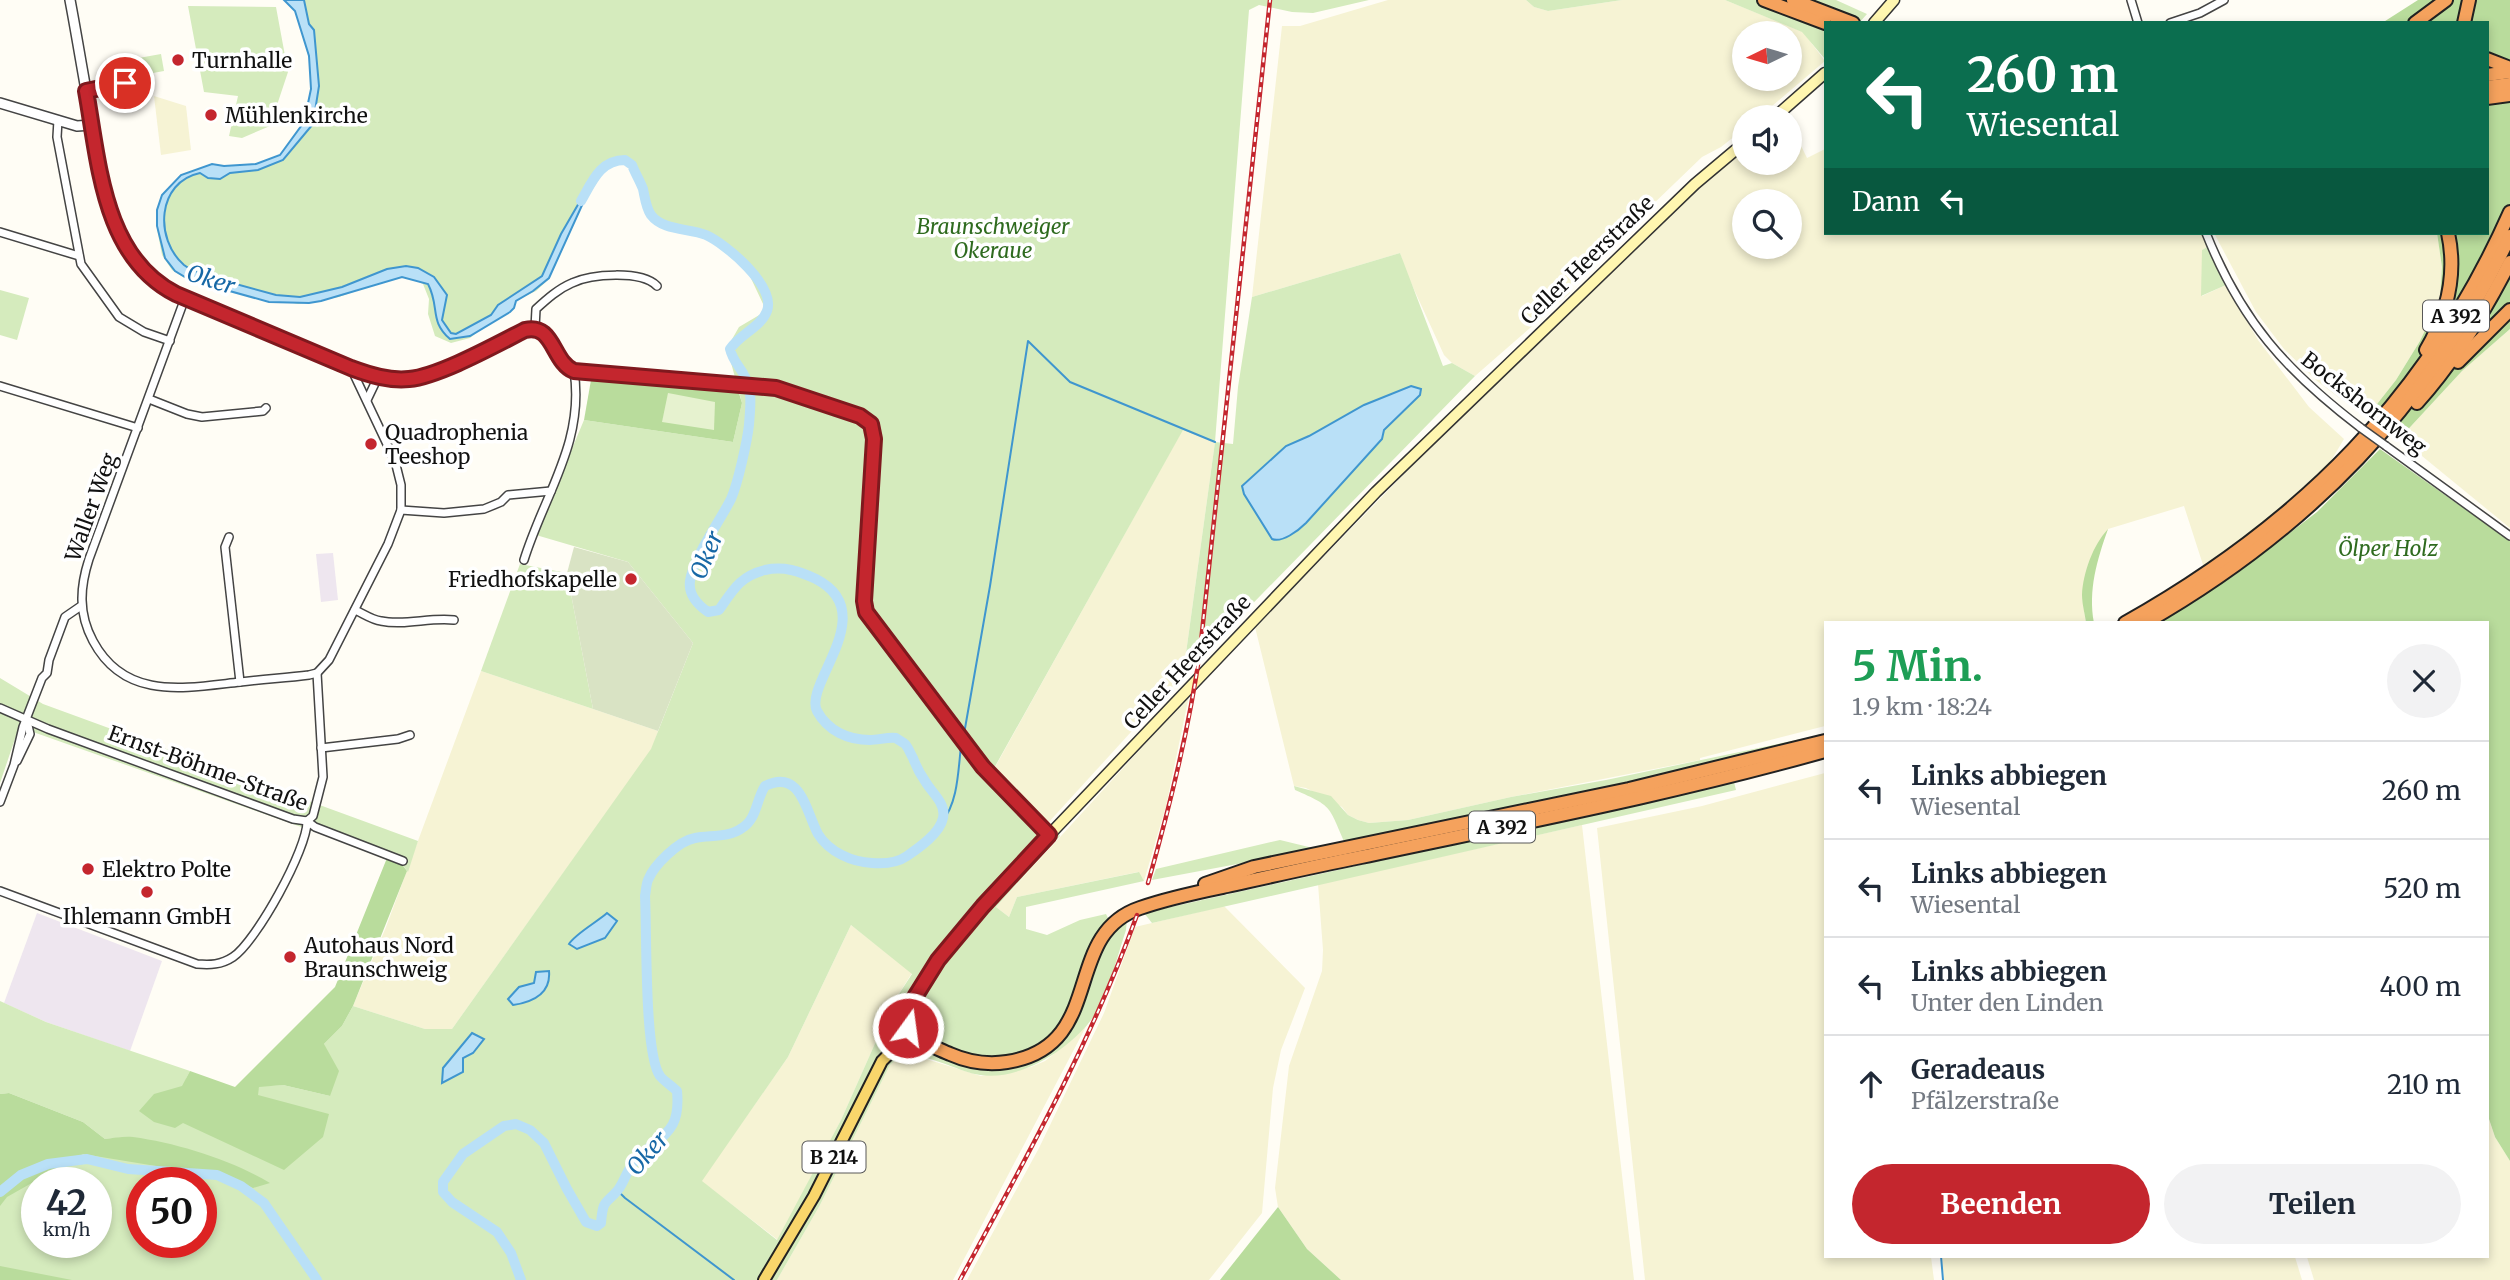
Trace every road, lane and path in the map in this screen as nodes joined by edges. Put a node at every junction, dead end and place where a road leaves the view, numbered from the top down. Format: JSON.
{"nodes":[{"id":1,"x":70,"y":0,"type":"edge"},
{"id":2,"x":1764,"y":0,"type":"edge"},
{"id":3,"x":1793,"y":0,"type":"edge"},
{"id":4,"x":1894,"y":0,"type":"edge"},
{"id":5,"x":2131,"y":0,"type":"edge"},
{"id":6,"x":2224,"y":0,"type":"edge"},
{"id":7,"x":2446,"y":0,"type":"edge"},
{"id":8,"x":2469,"y":0,"type":"edge"},
{"id":9,"x":1847,"y":21,"type":"edge"},
{"id":10,"x":1876,"y":21,"type":"edge"},
{"id":11,"x":2137,"y":21,"type":"edge"},
{"id":12,"x":2176,"y":21,"type":"edge"},
{"id":13,"x":2418,"y":21,"type":"edge"},
{"id":14,"x":2465,"y":21,"type":"edge"},
{"id":15,"x":1824,"y":23,"type":"edge"},
{"id":16,"x":2489,"y":60,"type":"edge"},
{"id":17,"x":2510,"y":70,"type":"edge"},
{"id":18,"x":1824,"y":74,"type":"edge"},
{"id":19,"x":2489,"y":75,"type":"edge"},
{"id":20,"x":125,"y":83,"type":"dead end"},
{"id":21,"x":2510,"y":84,"type":"edge"},
{"id":22,"x":2489,"y":87,"type":"edge"},
{"id":23,"x":86,"y":91,"type":"junction"},
{"id":24,"x":2510,"y":95,"type":"edge"},
{"id":25,"x":2489,"y":98,"type":"edge"},
{"id":26,"x":0,"y":103,"type":"edge"},
{"id":27,"x":1789,"y":105,"type":"edge"},
{"id":28,"x":58,"y":120,"type":"junction"},
{"id":29,"x":92,"y":125,"type":"junction"},
{"id":30,"x":1732,"y":153,"type":"edge"},
{"id":31,"x":2510,"y":212,"type":"edge"},
{"id":32,"x":0,"y":232,"type":"edge"},
{"id":33,"x":2207,"y":235,"type":"edge"},
{"id":34,"x":2448,"y":235,"type":"edge"},
{"id":35,"x":2510,"y":236,"type":"edge"},
{"id":36,"x":79,"y":256,"type":"junction"},
{"id":37,"x":2510,"y":262,"type":"edge"},
{"id":38,"x":657,"y":285,"type":"dead end"},
{"id":39,"x":186,"y":298,"type":"junction"},
{"id":40,"x":2510,"y":310,"type":"edge"},
{"id":41,"x":535,"y":328,"type":"junction"},
{"id":42,"x":170,"y":341,"type":"junction"},
{"id":43,"x":351,"y":368,"type":"junction"},
{"id":44,"x":2446,"y":370,"type":"junction"},
{"id":45,"x":574,"y":371,"type":"junction"},
{"id":46,"x":378,"y":377,"type":"junction"},
{"id":47,"x":0,"y":386,"type":"edge"},
{"id":48,"x":149,"y":399,"type":"junction"},
{"id":49,"x":367,"y":400,"type":"junction"},
{"id":50,"x":266,"y":408,"type":"dead end"},
{"id":51,"x":2388,"y":411,"type":"junction"},
{"id":52,"x":138,"y":428,"type":"junction"},
{"id":53,"x":2369,"y":449,"type":"junction"},
{"id":54,"x":551,"y":491,"type":"junction"},
{"id":55,"x":401,"y":510,"type":"junction"},
{"id":56,"x":2510,"y":536,"type":"edge"},
{"id":57,"x":229,"y":537,"type":"dead end"},
{"id":58,"x":524,"y":560,"type":"dead end"},
{"id":59,"x":81,"y":606,"type":"junction"},
{"id":60,"x":355,"y":611,"type":"junction"},
{"id":61,"x":454,"y":620,"type":"dead end"},
{"id":62,"x":2128,"y":621,"type":"edge"},
{"id":63,"x":2149,"y":621,"type":"edge"},
{"id":64,"x":317,"y":673,"type":"junction"},
{"id":65,"x":240,"y":682,"type":"junction"},
{"id":66,"x":0,"y":708,"type":"edge"},
{"id":67,"x":27,"y":720,"type":"junction"},
{"id":68,"x":410,"y":735,"type":"dead end"},
{"id":69,"x":1824,"y":741,"type":"edge"},
{"id":70,"x":321,"y":748,"type":"junction"},
{"id":71,"x":1824,"y":751,"type":"edge"},
{"id":72,"x":0,"y":802,"type":"edge"},
{"id":73,"x":307,"y":821,"type":"junction"},
{"id":74,"x":1049,"y":835,"type":"junction"},
{"id":75,"x":403,"y":861,"type":"dead end"},
{"id":76,"x":0,"y":891,"type":"edge"},
{"id":77,"x":1178,"y":897,"type":"junction"},
{"id":78,"x":910,"y":1042,"type":"junction"},
{"id":79,"x":764,"y":1280,"type":"edge"}],
"edges":[{"from":1,"to":23,"type":"street"},
{"from":2,"to":15,"type":"highway"},
{"from":3,"to":9,"type":"highway"},
{"from":4,"to":10,"type":"main road"},
{"from":5,"to":11,"type":"street"},
{"from":6,"to":12,"type":"street"},
{"from":7,"to":13,"type":"highway"},
{"from":8,"to":14,"type":"highway"},
{"from":16,"to":17,"type":"highway"},
{"from":17,"to":19,"type":"highway"},
{"from":18,"to":27,"type":"main road"},
{"from":20,"to":23,"type":"street"},
{"from":21,"to":22,"type":"highway"},
{"from":23,"to":29,"type":"street"},
{"from":24,"to":25,"type":"highway"},
{"from":26,"to":28,"type":"street"},
{"from":28,"to":29,"type":"street"},
{"from":28,"to":36,"type":"street"},
{"from":29,"to":39,"type":"street"},
{"from":30,"to":74,"type":"main road","name":"Celler Heerstraße"},
{"from":31,"to":51,"type":"highway","number":"A 392"},
{"from":32,"to":36,"type":"street"},
{"from":33,"to":56,"type":"street","name":"Bockshornweg","bridge":true},
{"from":34,"to":51,"type":"highway"},
{"from":35,"to":53,"type":"highway"},
{"from":36,"to":42,"type":"street"},
{"from":37,"to":44,"type":"highway","number":"A 392"},
{"from":38,"to":41,"type":"street"},
{"from":39,"to":42,"type":"street","name":"Waller Weg"},
{"from":39,"to":43,"type":"street"},
{"from":40,"to":44,"type":"highway"},
{"from":41,"to":45,"type":"street"},
{"from":41,"to":46,"type":"street"},
{"from":42,"to":48,"type":"street","name":"Waller Weg"},
{"from":43,"to":46,"type":"street"},
{"from":43,"to":49,"type":"street"},
{"from":44,"to":53,"type":"highway","number":"A 392"},
{"from":45,"to":54,"type":"street"},
{"from":45,"to":74,"type":"street"},
{"from":46,"to":49,"type":"street"},
{"from":47,"to":52,"type":"street"},
{"from":48,"to":50,"type":"street"},
{"from":48,"to":52,"type":"street","name":"Waller Weg"},
{"from":49,"to":55,"type":"street"},
{"from":51,"to":62,"type":"highway","number":"A 392"},
{"from":52,"to":59,"type":"street","name":"Waller Weg"},
{"from":53,"to":63,"type":"highway","number":"A 392"},
{"from":54,"to":55,"type":"street"},
{"from":54,"to":58,"type":"street"},
{"from":55,"to":60,"type":"street"},
{"from":57,"to":65,"type":"street"},
{"from":59,"to":65,"type":"street"},
{"from":59,"to":67,"type":"street"},
{"from":60,"to":61,"type":"street"},
{"from":60,"to":64,"type":"street"},
{"from":64,"to":65,"type":"street"},
{"from":64,"to":70,"type":"street"},
{"from":66,"to":67,"type":"street","name":"Ernst-Böhme-Straße"},
{"from":67,"to":72,"type":"street"},
{"from":67,"to":73,"type":"street","name":"Ernst-Böhme-Straße"},
{"from":68,"to":70,"type":"street"},
{"from":69,"to":77,"type":"highway","number":"A 392"},
{"from":70,"to":73,"type":"street"},
{"from":71,"to":77,"type":"highway","number":"A 392"},
{"from":73,"to":75,"type":"street","name":"Ernst-Böhme-Straße"},
{"from":73,"to":76,"type":"street"},
{"from":74,"to":78,"type":"main road","name":"Celler Heerstraße"},
{"from":77,"to":78,"type":"highway"},
{"from":78,"to":79,"type":"main road","number":"B 214"}]}
